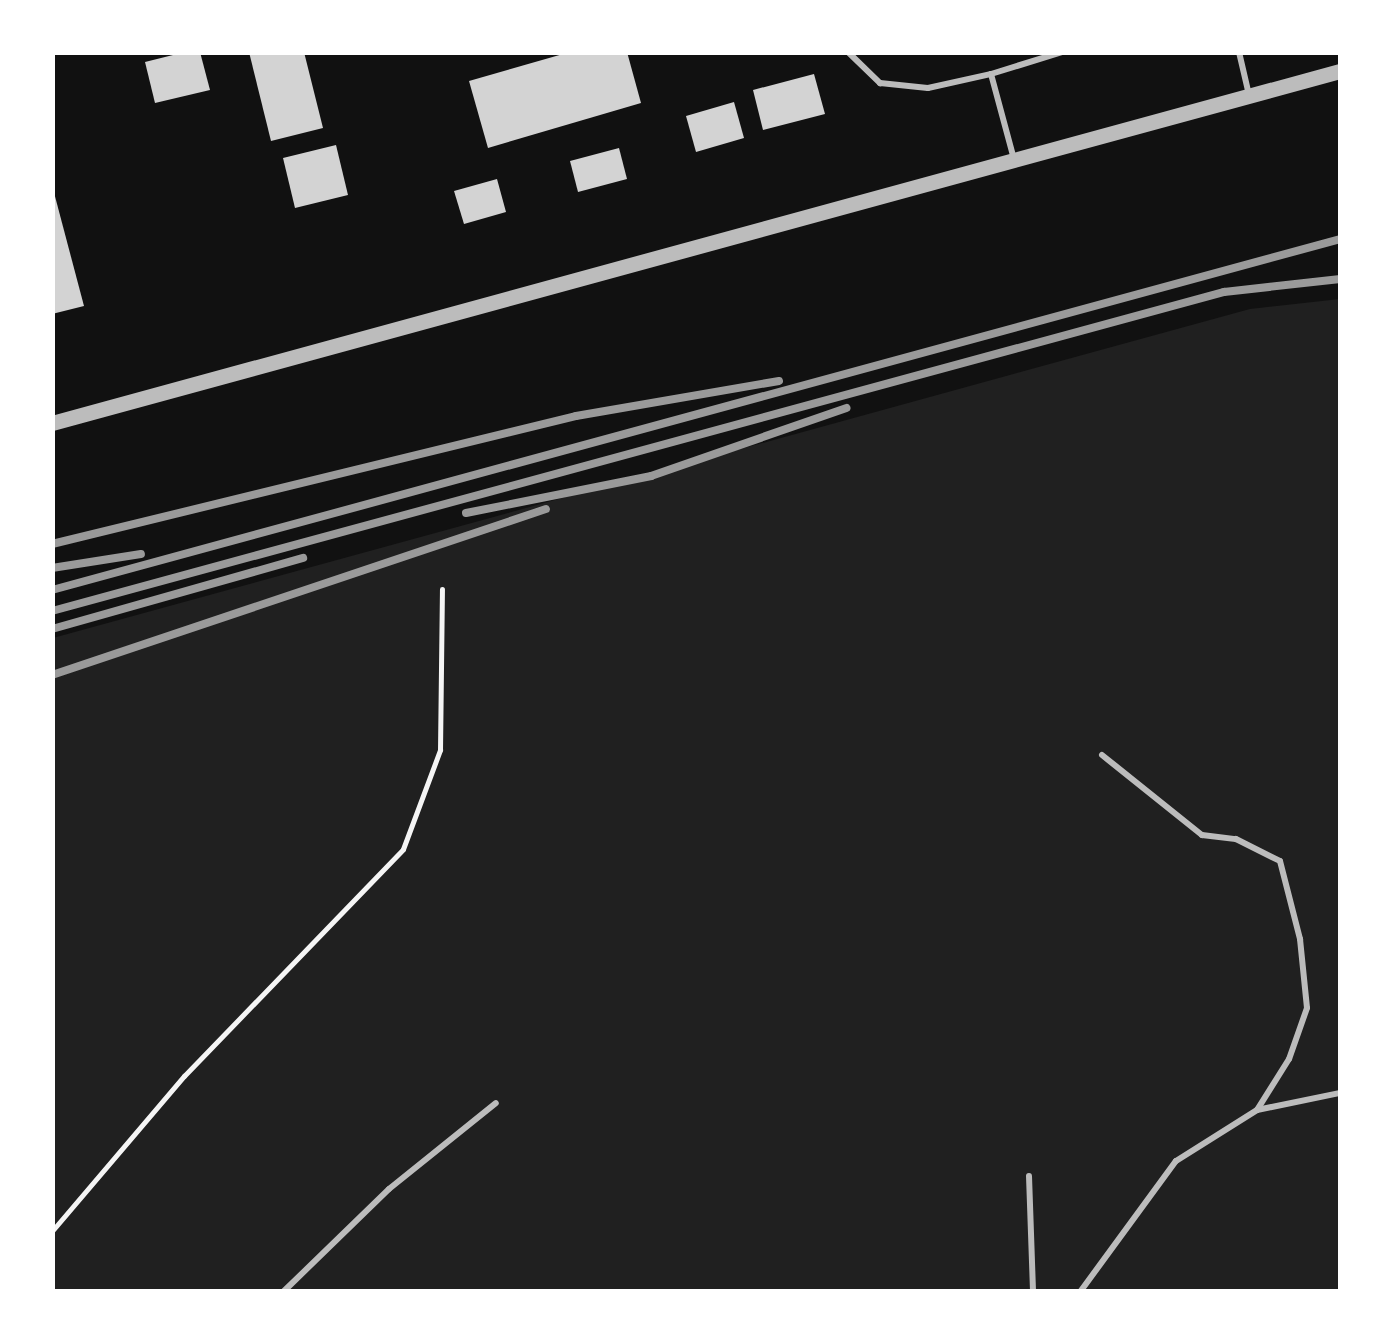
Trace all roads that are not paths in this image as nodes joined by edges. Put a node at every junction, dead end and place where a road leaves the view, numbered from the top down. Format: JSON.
{"nodes":[{"id":1,"x":848,"y":52,"type":"edge"},
{"id":2,"x":1062,"y":52,"type":"edge"},
{"id":3,"x":1239,"y":52,"type":"edge"},
{"id":4,"x":1340,"y":71,"type":"edge"},
{"id":5,"x":992,"y":74,"type":"junction"},
{"id":6,"x":1249,"y":96,"type":"junction"},
{"id":7,"x":1014,"y":160,"type":"junction"},
{"id":8,"x":52,"y":422,"type":"edge"},
{"id":9,"x":1102,"y":755,"type":"dead end"},
{"id":10,"x":1340,"y":1093,"type":"edge"},
{"id":11,"x":496,"y":1103,"type":"dead end"},
{"id":12,"x":1256,"y":1110,"type":"junction"},
{"id":13,"x":1030,"y":1176,"type":"dead end"},
{"id":14,"x":283,"y":1292,"type":"edge"},
{"id":15,"x":1033,"y":1292,"type":"edge"},
{"id":16,"x":1080,"y":1292,"type":"edge"}],
"edges":[{"from":1,"to":5,"type":"lane"},
{"from":2,"to":5,"type":"lane"},
{"from":3,"to":6,"type":"lane"},
{"from":4,"to":6,"type":"street"},
{"from":5,"to":7,"type":"lane"},
{"from":6,"to":7,"type":"street"},
{"from":7,"to":8,"type":"street"},
{"from":9,"to":12,"type":"lane"},
{"from":10,"to":12,"type":"lane"},
{"from":11,"to":14,"type":"lane"},
{"from":12,"to":16,"type":"lane"},
{"from":13,"to":15,"type":"lane"}]}
